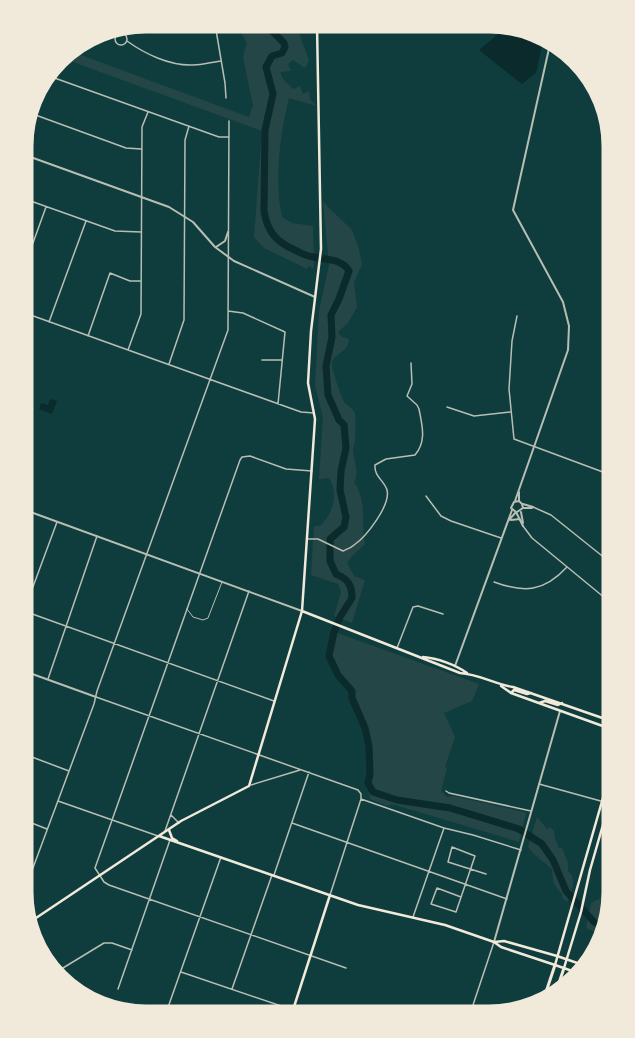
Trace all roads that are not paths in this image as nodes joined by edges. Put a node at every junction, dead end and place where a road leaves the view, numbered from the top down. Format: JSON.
{"nodes":[{"id":1,"x":216,"y":31,"type":"edge"},
{"id":2,"x":317,"y":31,"type":"edge"},
{"id":3,"x":124,"y":33,"type":"edge"},
{"id":4,"x":122,"y":34,"type":"edge"},
{"id":5,"x":116,"y":36,"type":"joint"},
{"id":6,"x":127,"y":41,"type":"junction"},
{"id":7,"x":549,"y":48,"type":"edge"},
{"id":8,"x":221,"y":61,"type":"junction"},
{"id":9,"x":54,"y":78,"type":"edge"},
{"id":10,"x":226,"y":98,"type":"dead end"},
{"id":11,"x":148,"y":112,"type":"junction"},
{"id":12,"x":35,"y":115,"type":"edge"},
{"id":13,"x":229,"y":121,"type":"dead end"},
{"id":14,"x":189,"y":126,"type":"junction"},
{"id":15,"x":228,"y":137,"type":"junction"},
{"id":16,"x":141,"y":149,"type":"junction"},
{"id":17,"x":31,"y":157,"type":"edge"},
{"id":18,"x":142,"y":197,"type":"junction"},
{"id":19,"x":31,"y":201,"type":"edge"},
{"id":20,"x":46,"y":207,"type":"junction"},
{"id":21,"x":185,"y":216,"type":"junction"},
{"id":22,"x":86,"y":221,"type":"junction"},
{"id":23,"x":141,"y":232,"type":"junction"},
{"id":24,"x":228,"y":232,"type":"junction"},
{"id":25,"x":216,"y":247,"type":"junction"},
{"id":26,"x":31,"y":248,"type":"edge"},
{"id":27,"x":228,"y":257,"type":"junction"},
{"id":28,"x":141,"y":282,"type":"junction"},
{"id":29,"x":315,"y":297,"type":"junction"},
{"id":30,"x":228,"y":311,"type":"junction"},
{"id":31,"x":31,"y":315,"type":"edge"},
{"id":32,"x":517,"y":316,"type":"dead end"},
{"id":33,"x":49,"y":322,"type":"junction"},
{"id":34,"x":88,"y":336,"type":"junction"},
{"id":35,"x":128,"y":350,"type":"junction"},
{"id":36,"x":262,"y":360,"type":"dead end"},
{"id":37,"x":283,"y":360,"type":"junction"},
{"id":38,"x":411,"y":363,"type":"dead end"},
{"id":39,"x":169,"y":364,"type":"junction"},
{"id":40,"x":210,"y":380,"type":"junction"},
{"id":41,"x":278,"y":404,"type":"junction"},
{"id":42,"x":447,"y":407,"type":"dead end"},
{"id":43,"x":510,"y":412,"type":"junction"},
{"id":44,"x":315,"y":413,"type":"junction"},
{"id":45,"x":534,"y":447,"type":"junction"},
{"id":46,"x":312,"y":471,"type":"junction"},
{"id":47,"x":604,"y":472,"type":"edge"},
{"id":48,"x":519,"y":490,"type":"junction"},
{"id":49,"x":426,"y":496,"type":"dead end"},
{"id":50,"x":515,"y":501,"type":"junction"},
{"id":51,"x":519,"y":501,"type":"junction"},
{"id":52,"x":522,"y":504,"type":"junction"},
{"id":53,"x":523,"y":508,"type":"junction"},
{"id":54,"x":533,"y":508,"type":"junction"},
{"id":55,"x":512,"y":510,"type":"junction"},
{"id":56,"x":520,"y":511,"type":"junction"},
{"id":57,"x":31,"y":512,"type":"edge"},
{"id":58,"x":516,"y":512,"type":"junction"},
{"id":59,"x":520,"y":519,"type":"junction"},
{"id":60,"x":510,"y":520,"type":"junction"},
{"id":61,"x":57,"y":521,"type":"junction"},
{"id":62,"x":506,"y":524,"type":"junction"},
{"id":63,"x":524,"y":526,"type":"junction"},
{"id":64,"x":97,"y":536,"type":"junction"},
{"id":65,"x":501,"y":538,"type":"junction"},
{"id":66,"x":307,"y":539,"type":"junction"},
{"id":67,"x":147,"y":555,"type":"junction"},
{"id":68,"x":604,"y":557,"type":"edge"},
{"id":69,"x":567,"y":567,"type":"junction"},
{"id":70,"x":199,"y":574,"type":"junction"},
{"id":71,"x":222,"y":582,"type":"junction"},
{"id":72,"x":494,"y":582,"type":"dead end"},
{"id":73,"x":249,"y":591,"type":"junction"},
{"id":74,"x":31,"y":592,"type":"edge"},
{"id":75,"x":604,"y":597,"type":"edge"},
{"id":76,"x":187,"y":608,"type":"junction"},
{"id":77,"x":302,"y":611,"type":"junction"},
{"id":78,"x":31,"y":613,"type":"edge"},
{"id":79,"x":443,"y":614,"type":"dead end"},
{"id":80,"x":67,"y":626,"type":"junction"},
{"id":81,"x":114,"y":644,"type":"junction"},
{"id":82,"x":397,"y":648,"type":"junction"},
{"id":83,"x":423,"y":657,"type":"junction"},
{"id":84,"x":167,"y":663,"type":"junction"},
{"id":85,"x":455,"y":667,"type":"junction"},
{"id":86,"x":31,"y":673,"type":"edge"},
{"id":87,"x":467,"y":674,"type":"junction"},
{"id":88,"x":48,"y":679,"type":"junction"},
{"id":89,"x":218,"y":681,"type":"junction"},
{"id":90,"x":498,"y":685,"type":"junction"},
{"id":91,"x":511,"y":693,"type":"junction"},
{"id":92,"x":532,"y":693,"type":"junction"},
{"id":93,"x":96,"y":697,"type":"junction"},
{"id":94,"x":274,"y":701,"type":"junction"},
{"id":95,"x":538,"y":703,"type":"junction"},
{"id":96,"x":562,"y":703,"type":"junction"},
{"id":97,"x":560,"y":711,"type":"junction"},
{"id":98,"x":148,"y":716,"type":"junction"},
{"id":99,"x":604,"y":718,"type":"edge"},
{"id":100,"x":604,"y":727,"type":"edge"},
{"id":101,"x":200,"y":734,"type":"junction"},
{"id":102,"x":258,"y":754,"type":"junction"},
{"id":103,"x":31,"y":756,"type":"edge"},
{"id":104,"x":69,"y":770,"type":"junction"},
{"id":105,"x":301,"y":770,"type":"junction"},
{"id":106,"x":309,"y":772,"type":"junction"},
{"id":107,"x":540,"y":784,"type":"junction"},
{"id":108,"x":249,"y":786,"type":"junction"},
{"id":109,"x":446,"y":791,"type":"dead end"},
{"id":110,"x":604,"y":798,"type":"edge"},
{"id":111,"x":361,"y":799,"type":"junction"},
{"id":112,"x":58,"y":801,"type":"junction"},
{"id":113,"x":603,"y":802,"type":"junction"},
{"id":114,"x":532,"y":811,"type":"junction"},
{"id":115,"x":171,"y":815,"type":"junction"},
{"id":116,"x":604,"y":818,"type":"edge"},
{"id":117,"x":112,"y":820,"type":"junction"},
{"id":118,"x":31,"y":823,"type":"edge"},
{"id":119,"x":179,"y":823,"type":"junction"},
{"id":120,"x":292,"y":823,"type":"junction"},
{"id":121,"x":444,"y":828,"type":"junction"},
{"id":122,"x":47,"y":829,"type":"junction"},
{"id":123,"x":169,"y":829,"type":"junction"},
{"id":124,"x":165,"y":832,"type":"junction"},
{"id":125,"x":159,"y":836,"type":"junction"},
{"id":126,"x":170,"y":840,"type":"junction"},
{"id":127,"x":179,"y":843,"type":"junction"},
{"id":128,"x":346,"y":843,"type":"junction"},
{"id":129,"x":521,"y":850,"type":"junction"},
{"id":130,"x":221,"y":858,"type":"junction"},
{"id":131,"x":471,"y":870,"type":"junction"},
{"id":132,"x":31,"y":871,"type":"edge"},
{"id":133,"x":429,"y":872,"type":"junction"},
{"id":134,"x":486,"y":874,"type":"dead end"},
{"id":135,"x":100,"y":875,"type":"junction"},
{"id":136,"x":273,"y":875,"type":"junction"},
{"id":137,"x":466,"y":885,"type":"junction"},
{"id":138,"x":330,"y":895,"type":"junction"},
{"id":139,"x":461,"y":897,"type":"junction"},
{"id":140,"x":150,"y":899,"type":"junction"},
{"id":141,"x":507,"y":899,"type":"junction"},
{"id":142,"x":200,"y":917,"type":"junction"},
{"id":143,"x":413,"y":917,"type":"junction"},
{"id":144,"x":34,"y":919,"type":"edge"},
{"id":145,"x":251,"y":934,"type":"junction"},
{"id":146,"x":494,"y":942,"type":"junction"},
{"id":147,"x":132,"y":950,"type":"junction"},
{"id":148,"x":311,"y":956,"type":"junction"},
{"id":149,"x":557,"y":956,"type":"junction"},
{"id":150,"x":567,"y":959,"type":"junction"},
{"id":151,"x":579,"y":964,"type":"edge"},
{"id":152,"x":555,"y":965,"type":"junction"},
{"id":153,"x":346,"y":968,"type":"dead end"},
{"id":154,"x":564,"y":968,"type":"junction"},
{"id":155,"x":61,"y":969,"type":"edge"},
{"id":156,"x":573,"y":971,"type":"edge"},
{"id":157,"x":181,"y":972,"type":"junction"},
{"id":158,"x":559,"y":984,"type":"edge"},
{"id":159,"x":118,"y":989,"type":"dead end"},
{"id":160,"x":232,"y":989,"type":"junction"},
{"id":161,"x":546,"y":992,"type":"edge"},
{"id":162,"x":169,"y":1007,"type":"edge"},
{"id":163,"x":279,"y":1007,"type":"edge"},
{"id":164,"x":294,"y":1007,"type":"edge"},
{"id":165,"x":472,"y":1007,"type":"edge"}],
"edges":[{"from":1,"to":8,"type":"street"},
{"from":2,"to":29,"type":"main road"},
{"from":3,"to":6,"type":"street"},
{"from":4,"to":5,"type":"street"},
{"from":5,"to":6,"type":"street"},
{"from":6,"to":8,"type":"street"},
{"from":7,"to":45,"type":"street"},
{"from":8,"to":10,"type":"street"},
{"from":9,"to":11,"type":"street"},
{"from":11,"to":14,"type":"street"},
{"from":11,"to":16,"type":"street"},
{"from":12,"to":16,"type":"street"},
{"from":13,"to":15,"type":"street"},
{"from":14,"to":15,"type":"street"},
{"from":14,"to":21,"type":"street"},
{"from":15,"to":24,"type":"street"},
{"from":16,"to":18,"type":"street"},
{"from":17,"to":18,"type":"street"},
{"from":18,"to":21,"type":"street"},
{"from":18,"to":23,"type":"street"},
{"from":19,"to":20,"type":"street"},
{"from":20,"to":22,"type":"street"},
{"from":20,"to":26,"type":"street"},
{"from":21,"to":25,"type":"street"},
{"from":21,"to":39,"type":"street"},
{"from":22,"to":23,"type":"street"},
{"from":22,"to":33,"type":"street"},
{"from":23,"to":28,"type":"street"},
{"from":24,"to":25,"type":"street"},
{"from":24,"to":27,"type":"street"},
{"from":25,"to":27,"type":"street"},
{"from":27,"to":29,"type":"street"},
{"from":27,"to":30,"type":"street"},
{"from":28,"to":34,"type":"street"},
{"from":28,"to":35,"type":"street"},
{"from":29,"to":44,"type":"main road"},
{"from":30,"to":37,"type":"street"},
{"from":30,"to":40,"type":"street"},
{"from":31,"to":33,"type":"street"},
{"from":32,"to":43,"type":"street"},
{"from":33,"to":34,"type":"street"},
{"from":34,"to":35,"type":"street"},
{"from":35,"to":39,"type":"street"},
{"from":36,"to":37,"type":"street"},
{"from":37,"to":41,"type":"street"},
{"from":38,"to":66,"type":"street"},
{"from":39,"to":40,"type":"street"},
{"from":40,"to":41,"type":"street"},
{"from":40,"to":67,"type":"street"},
{"from":41,"to":44,"type":"street"},
{"from":42,"to":43,"type":"street"},
{"from":43,"to":45,"type":"street"},
{"from":44,"to":46,"type":"main road"},
{"from":45,"to":47,"type":"street"},
{"from":45,"to":48,"type":"street"},
{"from":46,"to":66,"type":"main road"},
{"from":46,"to":70,"type":"street"},
{"from":48,"to":50,"type":"street"},
{"from":48,"to":51,"type":"street"},
{"from":49,"to":65,"type":"street"},
{"from":50,"to":51,"type":"street"},
{"from":50,"to":55,"type":"street"},
{"from":51,"to":52,"type":"street"},
{"from":52,"to":53,"type":"street"},
{"from":52,"to":54,"type":"street"},
{"from":53,"to":54,"type":"street"},
{"from":53,"to":56,"type":"street"},
{"from":54,"to":68,"type":"street"},
{"from":55,"to":58,"type":"street"},
{"from":55,"to":62,"type":"street"},
{"from":56,"to":58,"type":"street"},
{"from":56,"to":63,"type":"street"},
{"from":57,"to":61,"type":"street"},
{"from":58,"to":59,"type":"street"},
{"from":58,"to":60,"type":"street"},
{"from":59,"to":60,"type":"street"},
{"from":59,"to":63,"type":"street"},
{"from":60,"to":62,"type":"street"},
{"from":61,"to":64,"type":"street"},
{"from":61,"to":74,"type":"street"},
{"from":62,"to":65,"type":"street"},
{"from":63,"to":69,"type":"street"},
{"from":64,"to":67,"type":"street"},
{"from":64,"to":80,"type":"street"},
{"from":65,"to":85,"type":"street"},
{"from":66,"to":77,"type":"main road"},
{"from":67,"to":70,"type":"street"},
{"from":67,"to":81,"type":"street"},
{"from":69,"to":72,"type":"street"},
{"from":69,"to":75,"type":"street"},
{"from":70,"to":71,"type":"street"},
{"from":70,"to":76,"type":"street"},
{"from":71,"to":73,"type":"street"},
{"from":71,"to":76,"type":"lane"},
{"from":73,"to":77,"type":"street"},
{"from":73,"to":89,"type":"street"},
{"from":76,"to":84,"type":"street"},
{"from":77,"to":82,"type":"main road"},
{"from":77,"to":94,"type":"main road"},
{"from":78,"to":80,"type":"street"},
{"from":79,"to":82,"type":"street"},
{"from":80,"to":81,"type":"street"},
{"from":80,"to":88,"type":"street"},
{"from":81,"to":84,"type":"street"},
{"from":81,"to":93,"type":"street"},
{"from":82,"to":83,"type":"main road"},
{"from":83,"to":85,"type":"main road"},
{"from":83,"to":87,"type":"main road"},
{"from":84,"to":89,"type":"street"},
{"from":84,"to":98,"type":"street"},
{"from":85,"to":87,"type":"main road"},
{"from":86,"to":88,"type":"street"},
{"from":87,"to":90,"type":"main road"},
{"from":88,"to":93,"type":"street"},
{"from":89,"to":94,"type":"street"},
{"from":89,"to":101,"type":"street"},
{"from":90,"to":91,"type":"main road"},
{"from":90,"to":92,"type":"main road"},
{"from":91,"to":92,"type":"main road"},
{"from":91,"to":95,"type":"main road"},
{"from":92,"to":96,"type":"main road"},
{"from":93,"to":98,"type":"street"},
{"from":93,"to":104,"type":"street"},
{"from":94,"to":102,"type":"main road"},
{"from":95,"to":96,"type":"main road"},
{"from":95,"to":97,"type":"main road"},
{"from":96,"to":99,"type":"main road"},
{"from":97,"to":100,"type":"main road"},
{"from":97,"to":107,"type":"street"},
{"from":98,"to":101,"type":"street"},
{"from":98,"to":117,"type":"street"},
{"from":101,"to":102,"type":"street"},
{"from":101,"to":115,"type":"street"},
{"from":102,"to":105,"type":"street"},
{"from":102,"to":108,"type":"main road"},
{"from":103,"to":104,"type":"street"},
{"from":104,"to":112,"type":"street"},
{"from":105,"to":106,"type":"street"},
{"from":105,"to":108,"type":"street"},
{"from":106,"to":111,"type":"street"},
{"from":106,"to":120,"type":"street"},
{"from":107,"to":113,"type":"street"},
{"from":107,"to":114,"type":"street"},
{"from":108,"to":119,"type":"main road"},
{"from":109,"to":114,"type":"street"},
{"from":110,"to":113,"type":"main road"},
{"from":111,"to":121,"type":"street"},
{"from":111,"to":128,"type":"street"},
{"from":112,"to":117,"type":"street"},
{"from":112,"to":122,"type":"street"},
{"from":113,"to":149,"type":"main road"},
{"from":114,"to":129,"type":"street"},
{"from":115,"to":119,"type":"street"},
{"from":115,"to":124,"type":"street"},
{"from":116,"to":150,"type":"main road"},
{"from":117,"to":125,"type":"street"},
{"from":117,"to":135,"type":"street"},
{"from":118,"to":122,"type":"street"},
{"from":119,"to":123,"type":"main road"},
{"from":120,"to":128,"type":"street"},
{"from":120,"to":136,"type":"street"},
{"from":121,"to":129,"type":"street"},
{"from":121,"to":133,"type":"street"},
{"from":122,"to":132,"type":"street"},
{"from":123,"to":124,"type":"main road"},
{"from":123,"to":127,"type":"main road"},
{"from":124,"to":125,"type":"main road"},
{"from":125,"to":126,"type":"main road"},
{"from":125,"to":135,"type":"main road"},
{"from":126,"to":127,"type":"main road"},
{"from":126,"to":140,"type":"street"},
{"from":127,"to":130,"type":"main road"},
{"from":128,"to":133,"type":"street"},
{"from":128,"to":138,"type":"street"},
{"from":129,"to":141,"type":"street"},
{"from":130,"to":136,"type":"main road"},
{"from":130,"to":142,"type":"street"},
{"from":131,"to":131,"type":"street"},
{"from":131,"to":134,"type":"street"},
{"from":131,"to":137,"type":"street"},
{"from":133,"to":137,"type":"street"},
{"from":133,"to":143,"type":"street"},
{"from":135,"to":140,"type":"street"},
{"from":135,"to":144,"type":"main road"},
{"from":136,"to":138,"type":"main road"},
{"from":136,"to":145,"type":"street"},
{"from":137,"to":139,"type":"street"},
{"from":137,"to":141,"type":"street"},
{"from":138,"to":143,"type":"main road"},
{"from":138,"to":148,"type":"main road"},
{"from":139,"to":139,"type":"street"},
{"from":140,"to":142,"type":"street"},
{"from":140,"to":147,"type":"street"},
{"from":141,"to":146,"type":"street"},
{"from":142,"to":145,"type":"street"},
{"from":142,"to":157,"type":"street"},
{"from":143,"to":146,"type":"main road"},
{"from":145,"to":148,"type":"street"},
{"from":145,"to":160,"type":"street"},
{"from":146,"to":149,"type":"main road"},
{"from":146,"to":152,"type":"main road"},
{"from":146,"to":165,"type":"street"},
{"from":147,"to":155,"type":"street"},
{"from":147,"to":159,"type":"street"},
{"from":148,"to":153,"type":"street"},
{"from":148,"to":164,"type":"main road"},
{"from":149,"to":150,"type":"main road"},
{"from":149,"to":152,"type":"main road"},
{"from":150,"to":151,"type":"main road"},
{"from":150,"to":154,"type":"main road"},
{"from":152,"to":154,"type":"main road"},
{"from":152,"to":161,"type":"highway"},
{"from":154,"to":156,"type":"main road"},
{"from":154,"to":158,"type":"highway"},
{"from":157,"to":160,"type":"street"},
{"from":157,"to":162,"type":"street"},
{"from":160,"to":163,"type":"street"}]}
